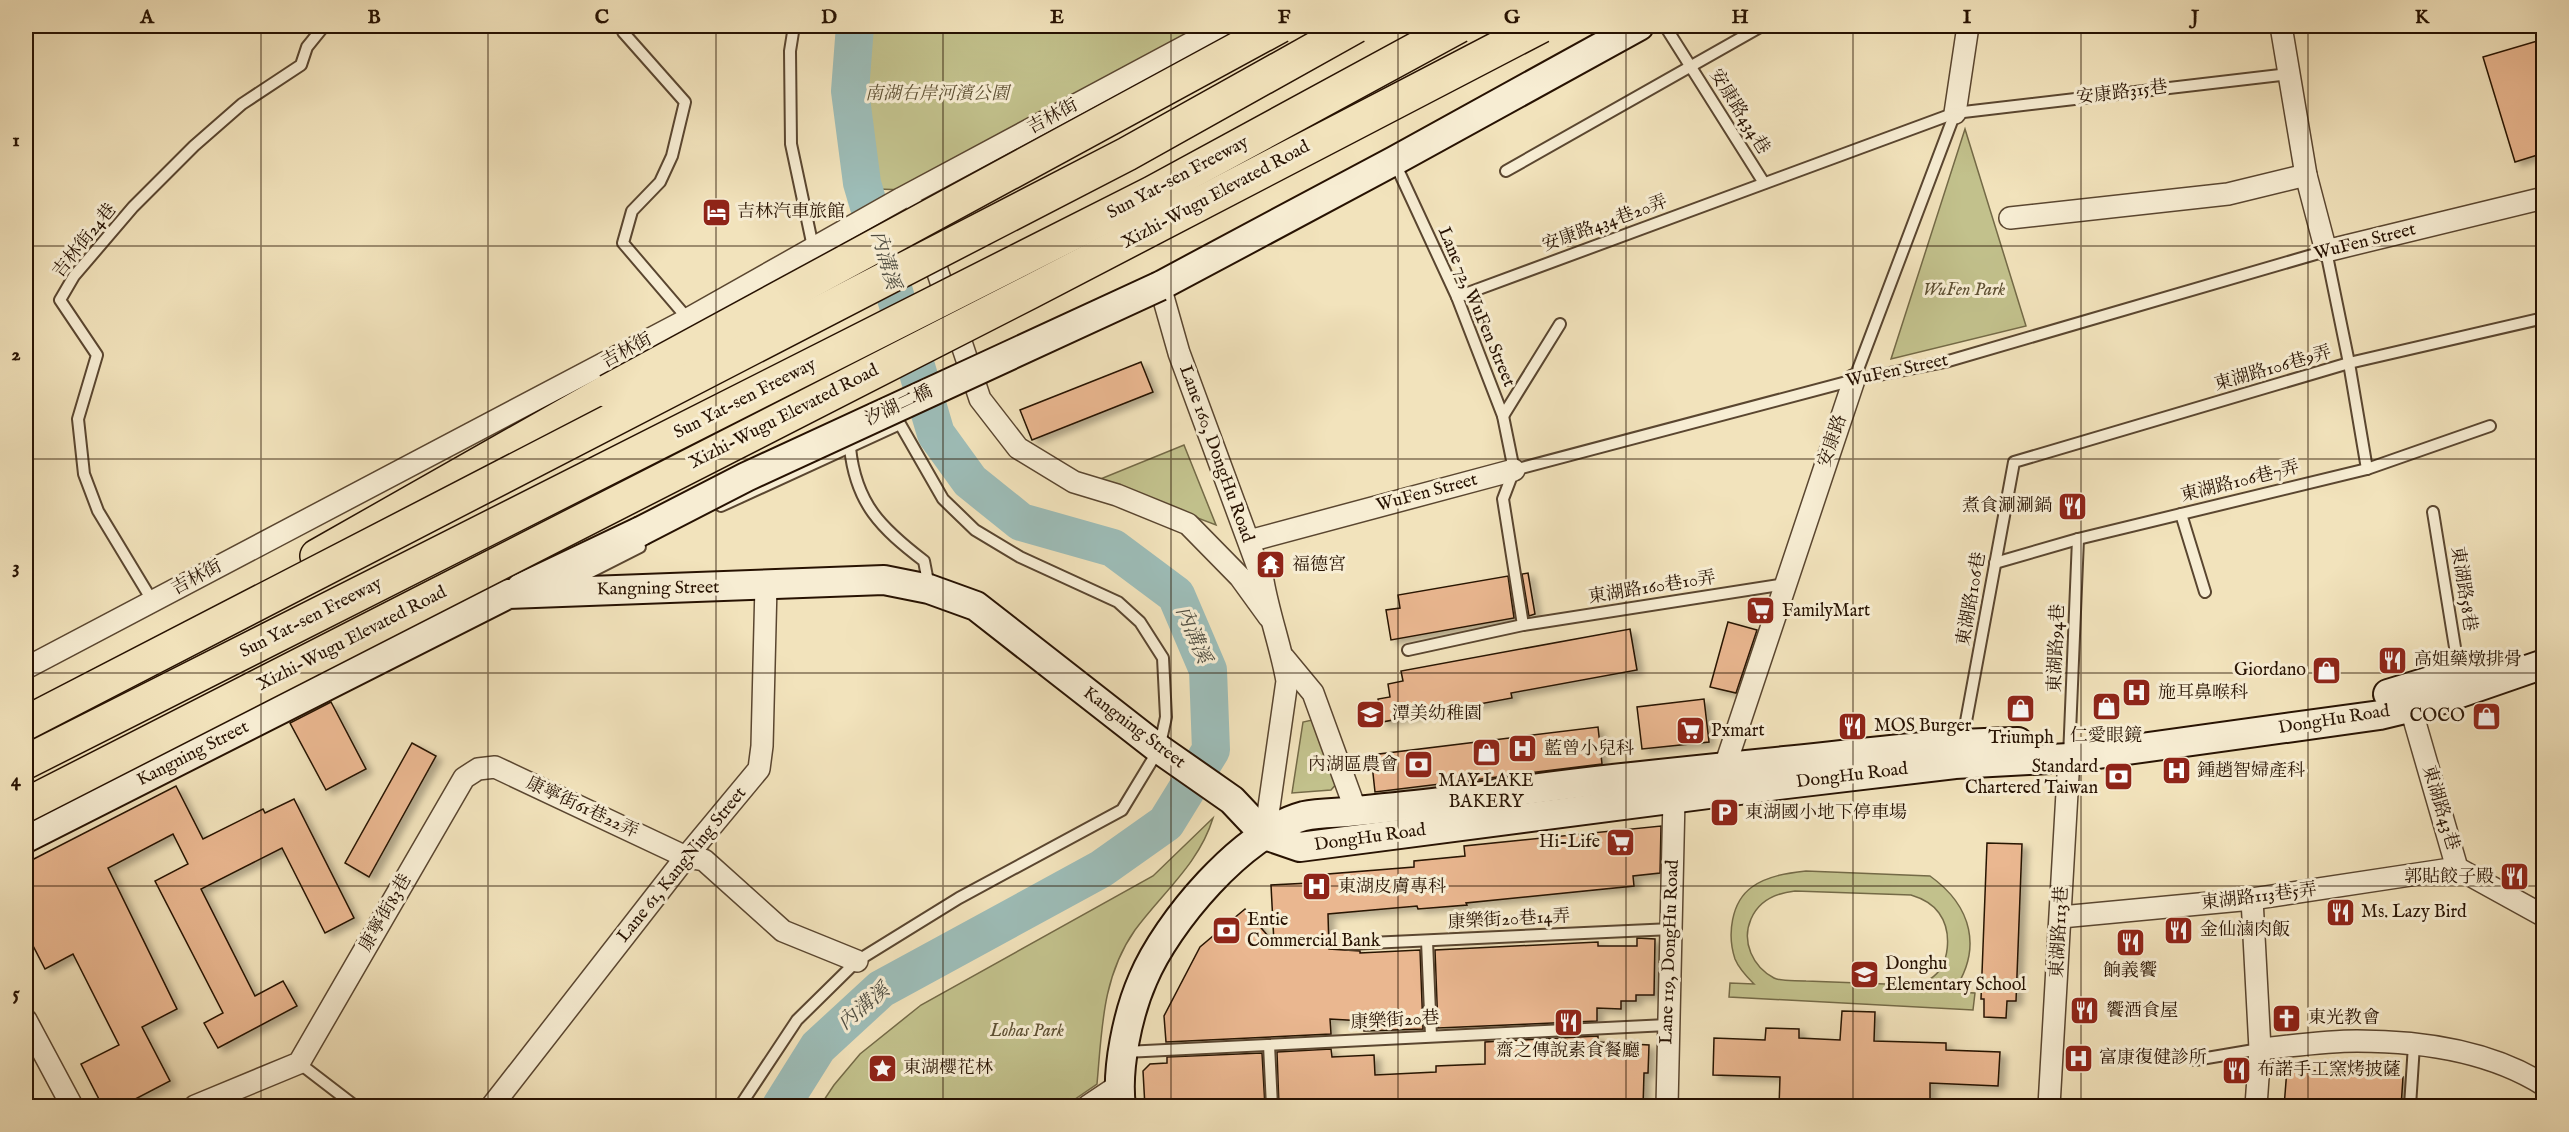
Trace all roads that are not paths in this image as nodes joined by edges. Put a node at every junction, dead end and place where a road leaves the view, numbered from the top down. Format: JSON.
{"nodes":[{"id":1,"x":324,"y":26,"type":"edge"},
{"id":2,"x":794,"y":26,"type":"edge"},
{"id":3,"x":1224,"y":26,"type":"edge"},
{"id":4,"x":1280,"y":26,"type":"edge"},
{"id":5,"x":1356,"y":26,"type":"edge"},
{"id":6,"x":1459,"y":26,"type":"edge"},
{"id":7,"x":1541,"y":26,"type":"edge"},
{"id":8,"x":1639,"y":26,"type":"edge"},
{"id":9,"x":1665,"y":26,"type":"edge"},
{"id":10,"x":1762,"y":26,"type":"edge"},
{"id":11,"x":1968,"y":26,"type":"edge"},
{"id":12,"x":2281,"y":26,"type":"edge"},
{"id":13,"x":623,"y":32,"type":"dead end"},
{"id":14,"x":1690,"y":65,"type":"junction"},
{"id":15,"x":2289,"y":74,"type":"junction"},
{"id":16,"x":1955,"y":113,"type":"junction"},
{"id":17,"x":1394,"y":161,"type":"junction"},
{"id":18,"x":1506,"y":171,"type":"dead end"},
{"id":19,"x":2306,"y":175,"type":"junction"},
{"id":20,"x":1764,"y":183,"type":"junction"},
{"id":21,"x":904,"y":197,"type":"junction"},
{"id":22,"x":2544,"y":198,"type":"edge"},
{"id":23,"x":2010,"y":218,"type":"dead end"},
{"id":24,"x":813,"y":247,"type":"junction"},
{"id":25,"x":2326,"y":251,"type":"junction"},
{"id":26,"x":1160,"y":286,"type":"junction"},
{"id":27,"x":1457,"y":297,"type":"junction"},
{"id":28,"x":2544,"y":318,"type":"edge"},
{"id":29,"x":688,"y":319,"type":"junction"},
{"id":30,"x":1560,"y":324,"type":"dead end"},
{"id":31,"x":2349,"y":363,"type":"junction"},
{"id":32,"x":970,"y":365,"type":"junction"},
{"id":33,"x":1854,"y":380,"type":"junction"},
{"id":34,"x":1503,"y":416,"type":"junction"},
{"id":35,"x":2490,"y":426,"type":"dead end"},
{"id":36,"x":850,"y":448,"type":"junction"},
{"id":37,"x":2014,"y":462,"type":"joint"},
{"id":38,"x":2367,"y":469,"type":"junction"},
{"id":39,"x":1514,"y":470,"type":"junction"},
{"id":40,"x":2433,"y":512,"type":"dead end"},
{"id":41,"x":706,"y":513,"type":"dead end"},
{"id":42,"x":2181,"y":514,"type":"junction"},
{"id":43,"x":648,"y":535,"type":"junction"},
{"id":44,"x":2079,"y":539,"type":"junction"},
{"id":45,"x":1249,"y":541,"type":"junction"},
{"id":46,"x":1995,"y":563,"type":"junction"},
{"id":47,"x":1786,"y":584,"type":"junction"},
{"id":48,"x":766,"y":585,"type":"junction"},
{"id":49,"x":929,"y":589,"type":"junction"},
{"id":50,"x":552,"y":591,"type":"junction"},
{"id":51,"x":2205,"y":592,"type":"dead end"},
{"id":52,"x":508,"y":594,"type":"junction"},
{"id":53,"x":153,"y":602,"type":"junction"},
{"id":54,"x":1269,"y":617,"type":"junction"},
{"id":55,"x":1523,"y":625,"type":"junction"},
{"id":56,"x":2544,"y":645,"type":"edge"},
{"id":57,"x":1408,"y":650,"type":"dead end"},
{"id":58,"x":1282,"y":656,"type":"junction"},
{"id":59,"x":2544,"y":664,"type":"edge"},
{"id":60,"x":26,"y":668,"type":"edge"},
{"id":61,"x":2460,"y":672,"type":"junction"},
{"id":62,"x":2408,"y":698,"type":"junction"},
{"id":63,"x":26,"y":722,"type":"edge"},
{"id":64,"x":1962,"y":743,"type":"junction"},
{"id":65,"x":2069,"y":749,"type":"junction"},
{"id":66,"x":1166,"y":754,"type":"junction"},
{"id":67,"x":26,"y":762,"type":"edge"},
{"id":68,"x":1725,"y":766,"type":"junction"},
{"id":69,"x":478,"y":769,"type":"joint"},
{"id":70,"x":1674,"y":798,"type":"junction"},
{"id":71,"x":26,"y":805,"type":"edge"},
{"id":72,"x":1356,"y":811,"type":"junction"},
{"id":73,"x":1265,"y":835,"type":"junction"},
{"id":74,"x":26,"y":838,"type":"edge"},
{"id":75,"x":686,"y":857,"type":"junction"},
{"id":76,"x":2457,"y":865,"type":"junction"},
{"id":77,"x":2252,"y":899,"type":"junction"},
{"id":78,"x":2544,"y":916,"type":"edge"},
{"id":79,"x":2061,"y":917,"type":"junction"},
{"id":80,"x":1672,"y":929,"type":"junction"},
{"id":81,"x":1426,"y":941,"type":"junction"},
{"id":82,"x":1348,"y":944,"type":"dead end"},
{"id":83,"x":856,"y":961,"type":"junction"},
{"id":84,"x":26,"y":1020,"type":"edge"},
{"id":85,"x":1667,"y":1025,"type":"junction"},
{"id":86,"x":1431,"y":1036,"type":"junction"},
{"id":87,"x":1269,"y":1045,"type":"junction"},
{"id":88,"x":2414,"y":1045,"type":"junction"},
{"id":89,"x":2260,"y":1049,"type":"junction"},
{"id":90,"x":1125,"y":1052,"type":"junction"},
{"id":91,"x":2195,"y":1060,"type":"dead end"},
{"id":92,"x":299,"y":1063,"type":"junction"},
{"id":93,"x":2544,"y":1085,"type":"edge"},
{"id":94,"x":1121,"y":1095,"type":"edge"},
{"id":95,"x":72,"y":1107,"type":"edge"},
{"id":96,"x":195,"y":1107,"type":"edge"},
{"id":97,"x":355,"y":1107,"type":"edge"},
{"id":98,"x":492,"y":1107,"type":"edge"},
{"id":99,"x":740,"y":1107,"type":"edge"},
{"id":100,"x":1088,"y":1107,"type":"edge"},
{"id":101,"x":1272,"y":1107,"type":"edge"},
{"id":102,"x":1667,"y":1107,"type":"edge"},
{"id":103,"x":2049,"y":1107,"type":"edge"},
{"id":104,"x":2256,"y":1107,"type":"edge"},
{"id":105,"x":2410,"y":1107,"type":"edge"}],
"edges":[{"from":1,"to":53,"type":"lane","name":"吉林街24巷"},
{"from":2,"to":24,"type":"lane"},
{"from":3,"to":21,"type":"street","name":"吉林街"},
{"from":4,"to":63,"type":"highway","bridge":true},
{"from":5,"to":63,"type":"highway","name":"Sun Yat-sen Freeway","bridge":true},
{"from":6,"to":67,"type":"highway","name":"Sun Yat-sen Freeway","bridge":true},
{"from":7,"to":71,"type":"highway","name":"Xizhi-Wugu Elevated Road","bridge":true},
{"from":8,"to":17,"type":"street","name":"汐湖二橋"},
{"from":9,"to":14,"type":"lane"},
{"from":10,"to":14,"type":"lane"},
{"from":11,"to":16,"type":"street","name":"安康路"},
{"from":12,"to":15,"type":"street"},
{"from":13,"to":29,"type":"lane"},
{"from":14,"to":18,"type":"lane","name":"安康路434巷"},
{"from":14,"to":20,"type":"lane","name":"安康路434巷"},
{"from":15,"to":16,"type":"lane","name":"安康路315巷"},
{"from":15,"to":19,"type":"street"},
{"from":16,"to":20,"type":"lane","name":"安康路434巷"},
{"from":16,"to":33,"type":"lane","name":"安康路"},
{"from":17,"to":26,"type":"street","name":"汐湖二橋"},
{"from":17,"to":27,"type":"lane","name":"Lane 72, WuFen Street"},
{"from":19,"to":23,"type":"street"},
{"from":19,"to":25,"type":"street"},
{"from":20,"to":27,"type":"lane","name":"安康路434巷20弄"},
{"from":21,"to":24,"type":"street","name":"吉林街"},
{"from":21,"to":32,"type":"street"},
{"from":22,"to":25,"type":"street","name":"WuFen Street"},
{"from":24,"to":29,"type":"street","name":"吉林街"},
{"from":25,"to":31,"type":"lane"},
{"from":25,"to":33,"type":"lane","name":"WuFen Street"},
{"from":26,"to":32,"type":"lane"},
{"from":26,"to":43,"type":"street","name":"汐湖二橋","bridge":true},
{"from":26,"to":45,"type":"street","name":"Lane 160, DongHu Road"},
{"from":27,"to":34,"type":"lane","name":"Lane 72, WuFen Street"},
{"from":28,"to":31,"type":"lane","name":"東湖路106巷9弄"},
{"from":29,"to":53,"type":"street","name":"吉林街"},
{"from":30,"to":34,"type":"lane"},
{"from":31,"to":37,"type":"lane","name":"東湖路106巷9弄"},
{"from":31,"to":38,"type":"lane"},
{"from":32,"to":54,"type":"street"},
{"from":33,"to":39,"type":"lane","name":"WuFen Street"},
{"from":33,"to":47,"type":"street","name":"安康路"},
{"from":34,"to":39,"type":"lane","name":"Lane 72, WuFen Street"},
{"from":35,"to":38,"type":"lane","name":"東湖路106巷7弄"},
{"from":36,"to":41,"type":"lane"},
{"from":36,"to":49,"type":"lane"},
{"from":36,"to":66,"type":"lane"},
{"from":37,"to":46,"type":"lane","name":"東湖路106巷"},
{"from":38,"to":42,"type":"lane","name":"東湖路106巷7弄"},
{"from":39,"to":45,"type":"street","name":"WuFen Street"},
{"from":39,"to":55,"type":"lane"},
{"from":40,"to":61,"type":"lane","name":"東湖路58巷"},
{"from":42,"to":44,"type":"lane","name":"東湖路106巷7弄"},
{"from":42,"to":51,"type":"lane"},
{"from":43,"to":50,"type":"lane"},
{"from":43,"to":52,"type":"street","name":"汐湖二橋"},
{"from":44,"to":46,"type":"lane","name":"東湖路106巷7弄"},
{"from":44,"to":65,"type":"lane","name":"東湖路94巷"},
{"from":45,"to":54,"type":"street","name":"Lane 160, DongHu Road"},
{"from":46,"to":64,"type":"lane","name":"東湖路106巷"},
{"from":47,"to":55,"type":"lane","name":"東湖路160巷10弄"},
{"from":47,"to":68,"type":"street","name":"安康路"},
{"from":48,"to":49,"type":"street","name":"Kangning Street"},
{"from":48,"to":50,"type":"street","name":"Kangning Street"},
{"from":48,"to":75,"type":"street","name":"Lane 61, KangNing Street"},
{"from":49,"to":66,"type":"street","name":"Kangning Street"},
{"from":50,"to":52,"type":"street","name":"Kangning Street"},
{"from":52,"to":74,"type":"street","name":"Kangning Street"},
{"from":53,"to":60,"type":"street","name":"吉林街"},
{"from":54,"to":58,"type":"street","name":"Lane 160, DongHu Road"},
{"from":55,"to":57,"type":"lane","name":"東湖路160巷10弄"},
{"from":56,"to":61,"type":"street","name":"DongHu Road"},
{"from":58,"to":72,"type":"street"},
{"from":58,"to":73,"type":"street","name":"Lane 160, DongHu Road"},
{"from":59,"to":62,"type":"street","name":"DongHu Road"},
{"from":61,"to":62,"type":"street","name":"DongHu Road"},
{"from":62,"to":65,"type":"street","name":"DongHu Road"},
{"from":62,"to":76,"type":"street","name":"東湖路43巷"},
{"from":64,"to":65,"type":"street","name":"DongHu Road"},
{"from":64,"to":68,"type":"street","name":"DongHu Road"},
{"from":65,"to":70,"type":"street","name":"DongHu Road"},
{"from":65,"to":79,"type":"street","name":"東湖路113巷"},
{"from":66,"to":73,"type":"street","name":"Kangning Street"},
{"from":66,"to":83,"type":"lane"},
{"from":68,"to":70,"type":"street"},
{"from":68,"to":72,"type":"street","name":"DongHu Road"},
{"from":69,"to":75,"type":"street","name":"康寧街61巷22弄"},
{"from":69,"to":92,"type":"street","name":"康寧街83巷"},
{"from":70,"to":73,"type":"street","name":"DongHu Road"},
{"from":70,"to":80,"type":"street","name":"Lane 119, DongHu Road"},
{"from":72,"to":73,"type":"street","name":"DongHu Road"},
{"from":73,"to":90,"type":"street"},
{"from":75,"to":83,"type":"street","name":"康寧街61巷22弄"},
{"from":75,"to":98,"type":"street","name":"Lane 61, KangNing Street"},
{"from":76,"to":77,"type":"street","name":"東湖路113巷5弄"},
{"from":76,"to":78,"type":"street","name":"東湖路43巷"},
{"from":77,"to":79,"type":"street","name":"東湖路113巷5弄"},
{"from":77,"to":89,"type":"street"},
{"from":79,"to":103,"type":"street","name":"東湖路113巷"},
{"from":80,"to":81,"type":"lane","name":"康樂街20巷14弄"},
{"from":80,"to":85,"type":"street","name":"Lane 119, DongHu Road"},
{"from":81,"to":82,"type":"lane","name":"康樂街20巷14弄"},
{"from":81,"to":86,"type":"lane"},
{"from":83,"to":99,"type":"lane"},
{"from":84,"to":95,"type":"street"},
{"from":85,"to":86,"type":"lane","name":"康樂街20巷"},
{"from":85,"to":102,"type":"street","name":"Lane 119, DongHu Road"},
{"from":86,"to":87,"type":"lane","name":"康樂街20巷"},
{"from":87,"to":90,"type":"lane","name":"康樂街20巷"},
{"from":87,"to":101,"type":"lane"},
{"from":88,"to":89,"type":"street"},
{"from":88,"to":93,"type":"street"},
{"from":88,"to":105,"type":"lane"},
{"from":89,"to":91,"type":"lane"},
{"from":89,"to":104,"type":"street"},
{"from":90,"to":94,"type":"street"},
{"from":92,"to":96,"type":"street"},
{"from":92,"to":97,"type":"lane"},
{"from":94,"to":100,"type":"street"}]}
